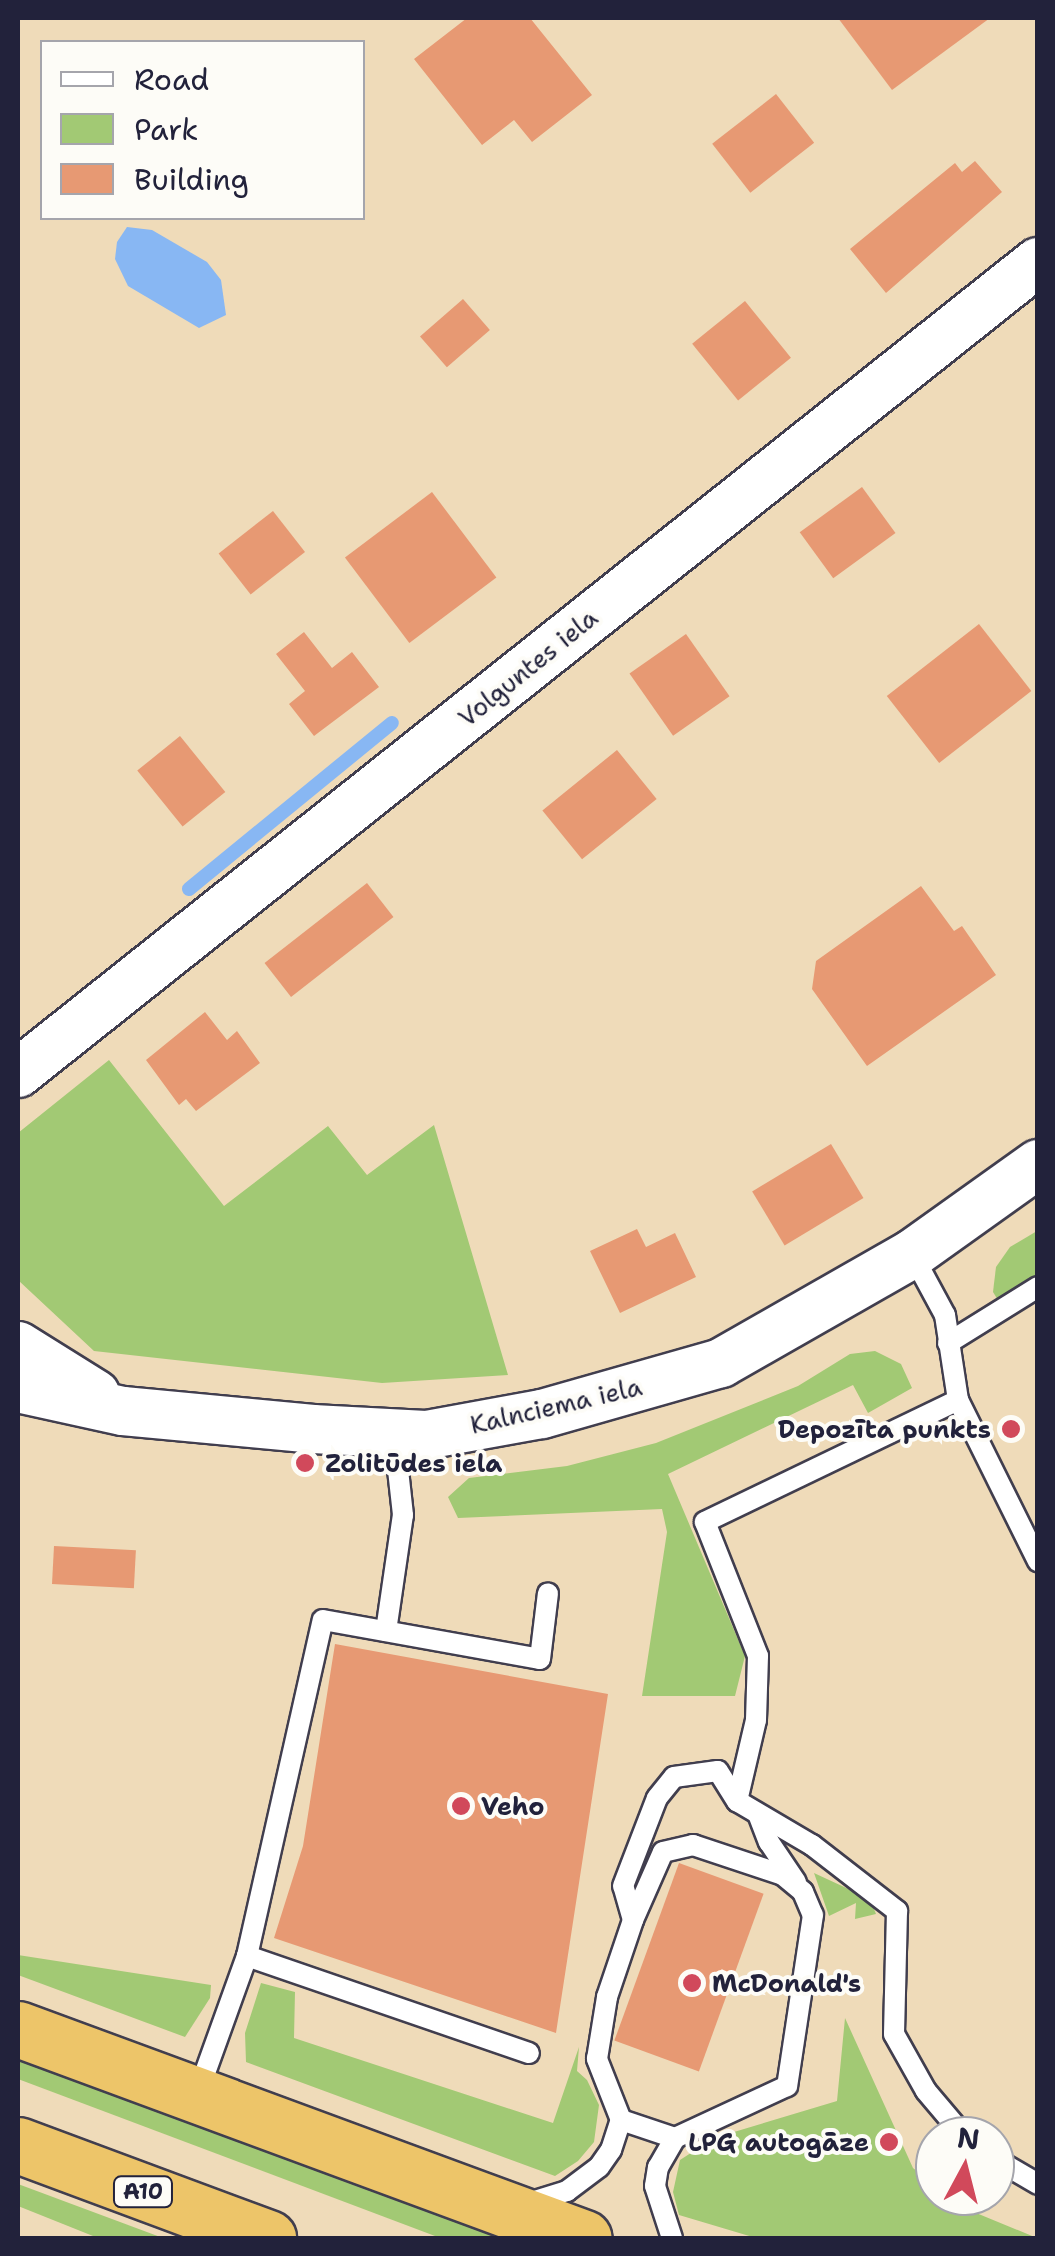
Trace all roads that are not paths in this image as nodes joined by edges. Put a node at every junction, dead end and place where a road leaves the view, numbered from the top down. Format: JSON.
{"nodes":[{"id":1,"x":1038,"y":262,"type":"edge"},
{"id":2,"x":18,"y":1073,"type":"edge"},
{"id":3,"x":1038,"y":1164,"type":"edge"},
{"id":4,"x":912,"y":1254,"type":"junction"},
{"id":5,"x":1038,"y":1287,"type":"edge"},
{"id":6,"x":948,"y":1343,"type":"junction"},
{"id":7,"x":18,"y":1346,"type":"edge"},
{"id":8,"x":18,"y":1388,"type":"edge"},
{"id":9,"x":958,"y":1400,"type":"junction"},
{"id":10,"x":123,"y":1412,"type":"junction"},
{"id":11,"x":394,"y":1433,"type":"junction"},
{"id":12,"x":1038,"y":1560,"type":"edge"},
{"id":13,"x":548,"y":1593,"type":"dead end"},
{"id":14,"x":386,"y":1632,"type":"junction"},
{"id":15,"x":736,"y":1801,"type":"junction"},
{"id":16,"x":758,"y":1814,"type":"junction"},
{"id":17,"x":802,"y":1892,"type":"junction"},
{"id":18,"x":632,"y":1920,"type":"junction"},
{"id":19,"x":247,"y":1956,"type":"junction"},
{"id":20,"x":18,"y":2029,"type":"edge"},
{"id":21,"x":529,"y":2052,"type":"dead end"},
{"id":22,"x":196,"y":2097,"type":"junction"},
{"id":23,"x":947,"y":2116,"type":"edge"},
{"id":24,"x":622,"y":2120,"type":"junction"},
{"id":25,"x":675,"y":2138,"type":"junction"},
{"id":26,"x":18,"y":2145,"type":"edge"},
{"id":27,"x":1015,"y":2171,"type":"edge"},
{"id":28,"x":1038,"y":2184,"type":"edge"},
{"id":29,"x":501,"y":2211,"type":"junction"},
{"id":30,"x":268,"y":2238,"type":"edge"},
{"id":31,"x":584,"y":2238,"type":"edge"},
{"id":32,"x":672,"y":2238,"type":"edge"}],
"edges":[{"from":1,"to":2,"type":"street","name":"Volguntes iela"},
{"from":3,"to":4,"type":"street","name":"Kalnciema iela"},
{"from":4,"to":6,"type":"lane"},
{"from":4,"to":11,"type":"street","name":"Kalnciema iela"},
{"from":5,"to":6,"type":"lane"},
{"from":6,"to":9,"type":"lane"},
{"from":7,"to":10,"type":"street"},
{"from":8,"to":10,"type":"street","name":"Kalnciema iela"},
{"from":9,"to":12,"type":"lane"},
{"from":9,"to":15,"type":"lane"},
{"from":10,"to":11,"type":"street","name":"Kalnciema iela"},
{"from":11,"to":14,"type":"lane"},
{"from":13,"to":14,"type":"lane"},
{"from":14,"to":19,"type":"lane"},
{"from":15,"to":16,"type":"lane"},
{"from":15,"to":18,"type":"lane"},
{"from":16,"to":17,"type":"lane"},
{"from":16,"to":23,"type":"lane"},
{"from":17,"to":18,"type":"lane"},
{"from":17,"to":25,"type":"lane"},
{"from":18,"to":24,"type":"lane"},
{"from":19,"to":21,"type":"lane"},
{"from":19,"to":22,"type":"lane"},
{"from":20,"to":22,"type":"highway"},
{"from":22,"to":29,"type":"highway"},
{"from":24,"to":25,"type":"lane"},
{"from":24,"to":29,"type":"lane"},
{"from":25,"to":32,"type":"lane"},
{"from":26,"to":30,"type":"highway","number":"A10"},
{"from":27,"to":28,"type":"lane"},
{"from":29,"to":31,"type":"highway"}]}
